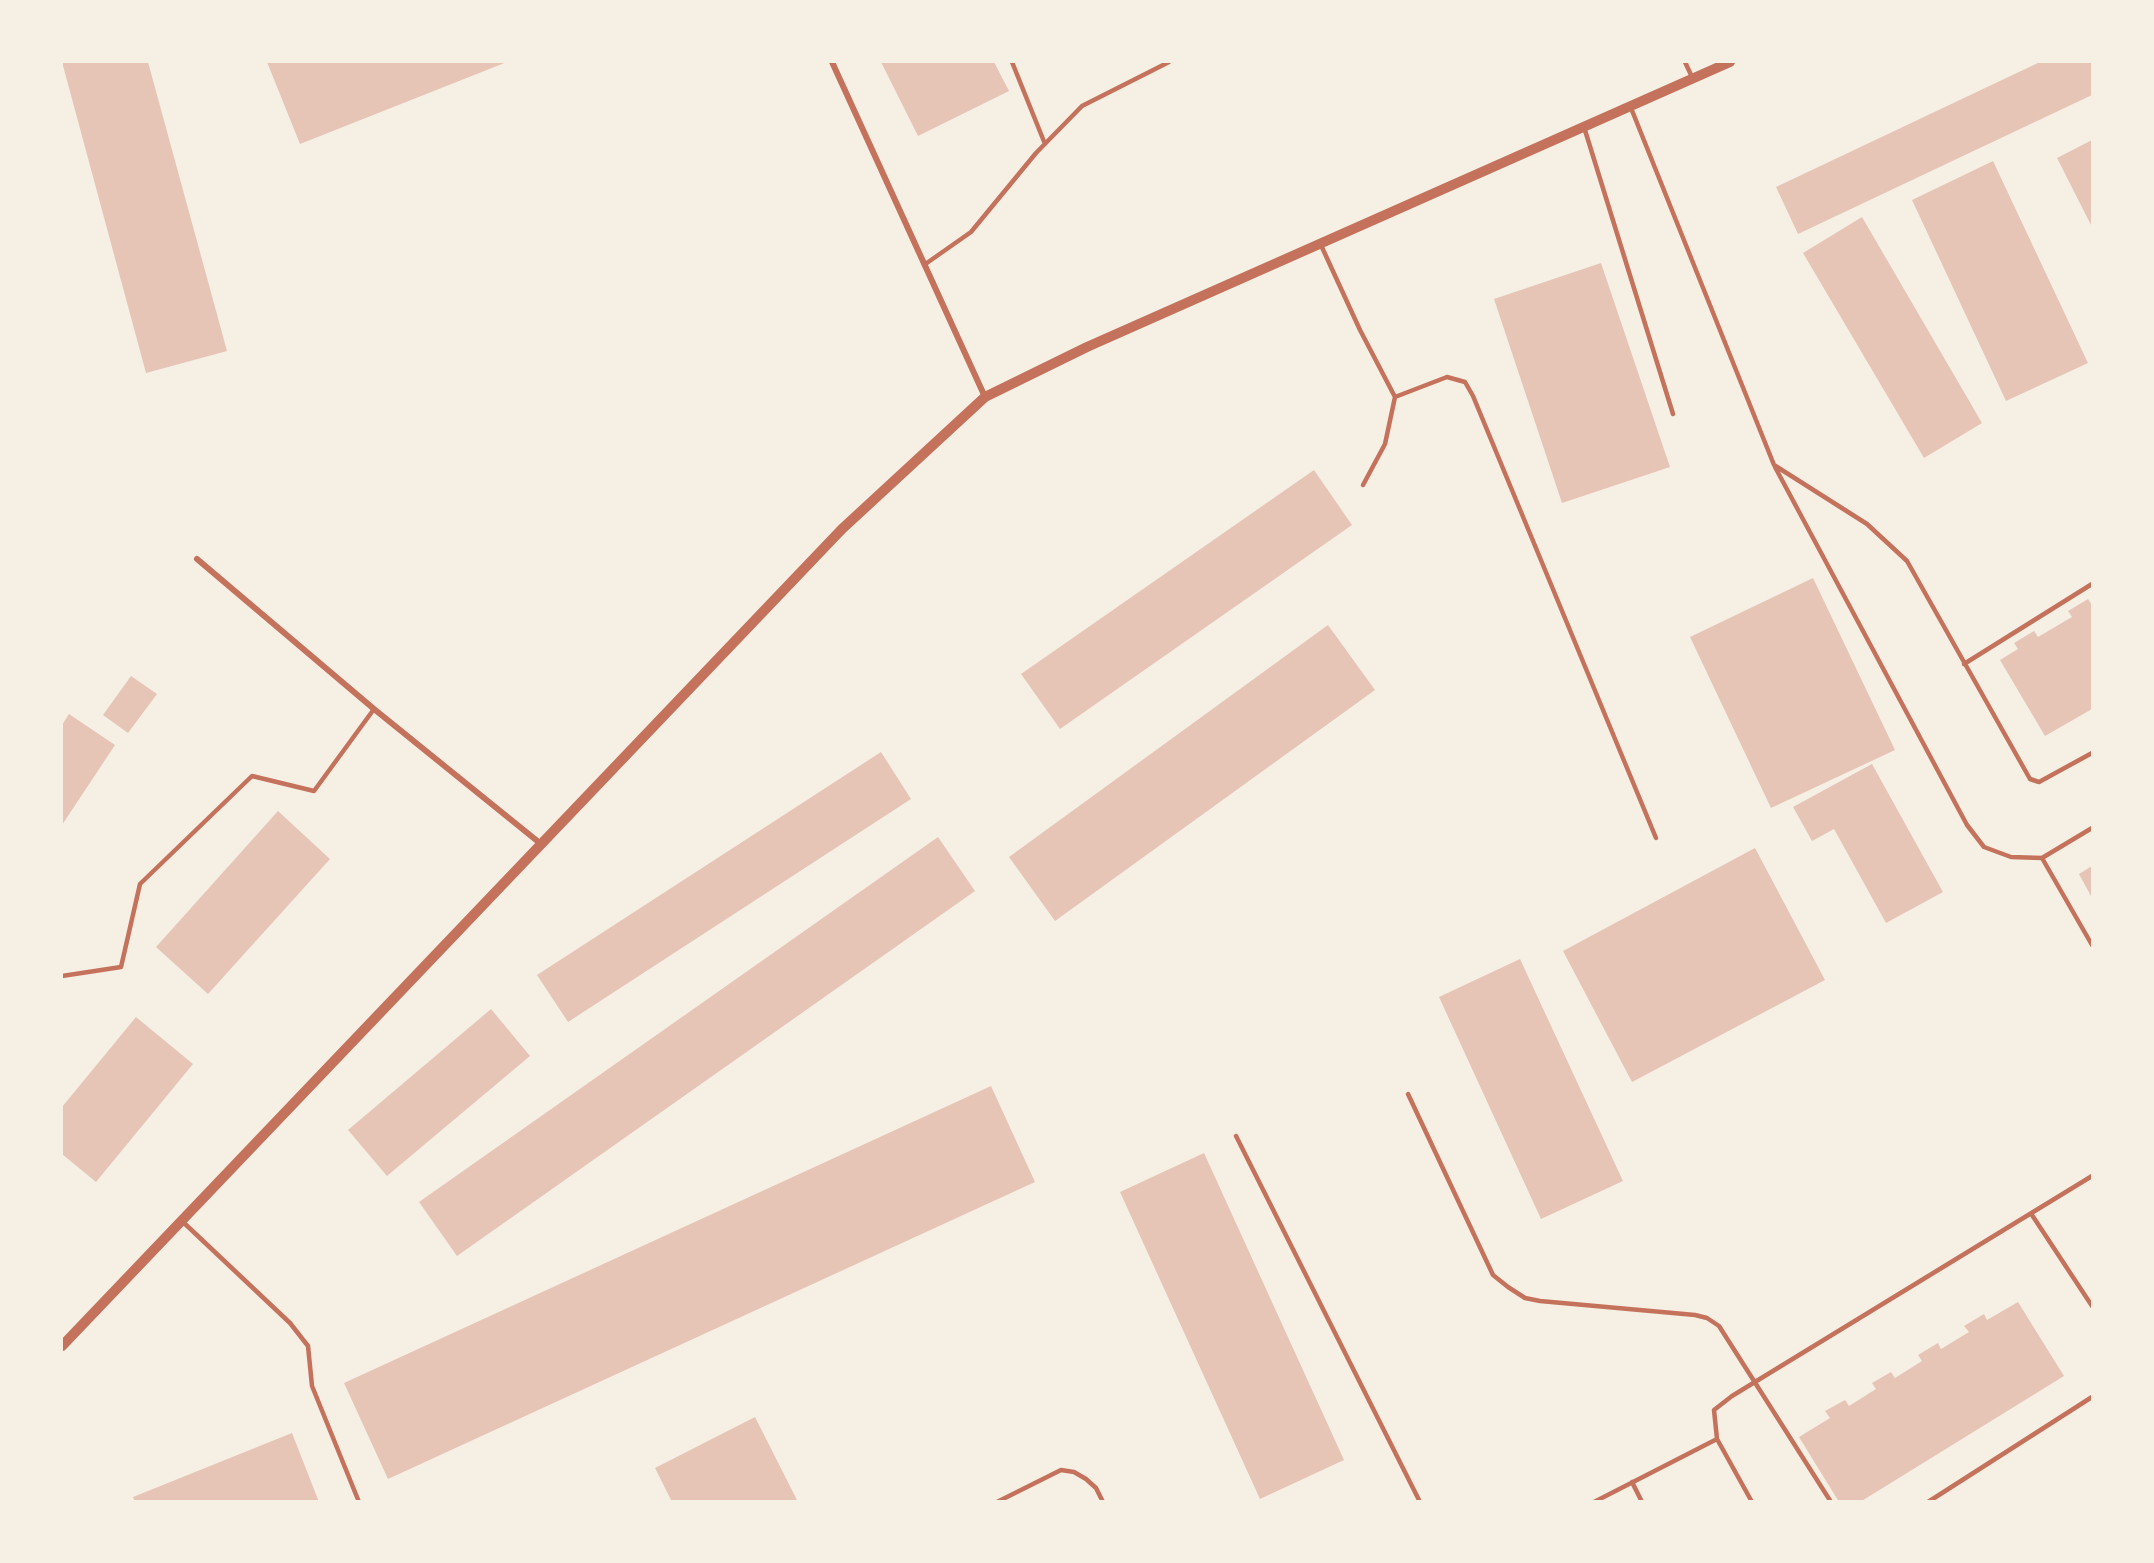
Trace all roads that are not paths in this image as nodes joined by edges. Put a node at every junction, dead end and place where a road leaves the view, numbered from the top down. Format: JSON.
{"nodes":[{"id":1,"x":832,"y":62,"type":"edge"},
{"id":2,"x":1012,"y":62,"type":"edge"},
{"id":3,"x":1169,"y":62,"type":"edge"},
{"id":4,"x":1685,"y":62,"type":"edge"},
{"id":5,"x":1730,"y":62,"type":"edge"},
{"id":6,"x":1692,"y":77,"type":"junction"},
{"id":7,"x":1630,"y":105,"type":"junction"},
{"id":8,"x":1584,"y":126,"type":"junction"},
{"id":9,"x":1045,"y":144,"type":"junction"},
{"id":10,"x":1320,"y":243,"type":"junction"},
{"id":11,"x":924,"y":265,"type":"junction"},
{"id":12,"x":985,"y":398,"type":"junction"},
{"id":13,"x":1395,"y":398,"type":"junction"},
{"id":14,"x":1673,"y":414,"type":"dead end"},
{"id":15,"x":1774,"y":465,"type":"junction"},
{"id":16,"x":1363,"y":485,"type":"dead end"},
{"id":17,"x":197,"y":559,"type":"dead end"},
{"id":18,"x":2092,"y":584,"type":"edge"},
{"id":19,"x":1964,"y":664,"type":"junction"},
{"id":20,"x":374,"y":709,"type":"junction"},
{"id":21,"x":2092,"y":753,"type":"edge"},
{"id":22,"x":2092,"y":828,"type":"edge"},
{"id":23,"x":1656,"y":838,"type":"dead end"},
{"id":24,"x":541,"y":844,"type":"junction"},
{"id":25,"x":2042,"y":858,"type":"junction"},
{"id":26,"x":2092,"y":945,"type":"edge"},
{"id":27,"x":62,"y":976,"type":"edge"},
{"id":28,"x":1408,"y":1094,"type":"dead end"},
{"id":29,"x":1236,"y":1136,"type":"dead end"},
{"id":30,"x":2092,"y":1176,"type":"edge"},
{"id":31,"x":2032,"y":1215,"type":"junction"},
{"id":32,"x":181,"y":1220,"type":"junction"},
{"id":33,"x":2092,"y":1306,"type":"edge"},
{"id":34,"x":62,"y":1346,"type":"edge"},
{"id":35,"x":1755,"y":1382,"type":"junction"},
{"id":36,"x":2092,"y":1397,"type":"edge"},
{"id":37,"x":1717,"y":1439,"type":"junction"},
{"id":38,"x":1632,"y":1482,"type":"junction"},
{"id":39,"x":359,"y":1502,"type":"edge"},
{"id":40,"x":997,"y":1502,"type":"edge"},
{"id":41,"x":1103,"y":1502,"type":"edge"},
{"id":42,"x":1420,"y":1502,"type":"edge"},
{"id":43,"x":1594,"y":1502,"type":"edge"},
{"id":44,"x":1642,"y":1502,"type":"edge"},
{"id":45,"x":1752,"y":1502,"type":"edge"},
{"id":46,"x":1832,"y":1502,"type":"edge"},
{"id":47,"x":1928,"y":1502,"type":"edge"}],
"edges":[{"from":1,"to":11,"type":"street"},
{"from":2,"to":9,"type":"lane"},
{"from":3,"to":9,"type":"lane"},
{"from":4,"to":6,"type":"lane"},
{"from":5,"to":6,"type":"street"},
{"from":6,"to":7,"type":"street"},
{"from":7,"to":8,"type":"street"},
{"from":7,"to":15,"type":"lane"},
{"from":8,"to":10,"type":"street"},
{"from":8,"to":14,"type":"lane"},
{"from":9,"to":11,"type":"lane"},
{"from":10,"to":12,"type":"street"},
{"from":10,"to":13,"type":"lane"},
{"from":11,"to":12,"type":"street"},
{"from":12,"to":24,"type":"street"},
{"from":13,"to":16,"type":"lane"},
{"from":13,"to":23,"type":"lane"},
{"from":15,"to":19,"type":"lane"},
{"from":15,"to":25,"type":"lane"},
{"from":17,"to":20,"type":"street"},
{"from":18,"to":19,"type":"lane"},
{"from":19,"to":21,"type":"lane"},
{"from":20,"to":24,"type":"street"},
{"from":20,"to":27,"type":"lane"},
{"from":22,"to":25,"type":"lane"},
{"from":24,"to":32,"type":"street"},
{"from":25,"to":26,"type":"lane"},
{"from":28,"to":35,"type":"lane"},
{"from":29,"to":42,"type":"lane"},
{"from":30,"to":31,"type":"lane"},
{"from":31,"to":33,"type":"lane"},
{"from":31,"to":35,"type":"lane"},
{"from":32,"to":34,"type":"street"},
{"from":32,"to":39,"type":"lane"},
{"from":35,"to":37,"type":"lane"},
{"from":35,"to":46,"type":"lane"},
{"from":36,"to":47,"type":"lane"},
{"from":37,"to":38,"type":"lane"},
{"from":37,"to":45,"type":"lane"},
{"from":38,"to":43,"type":"lane"},
{"from":38,"to":44,"type":"lane"},
{"from":40,"to":41,"type":"lane"}]}
